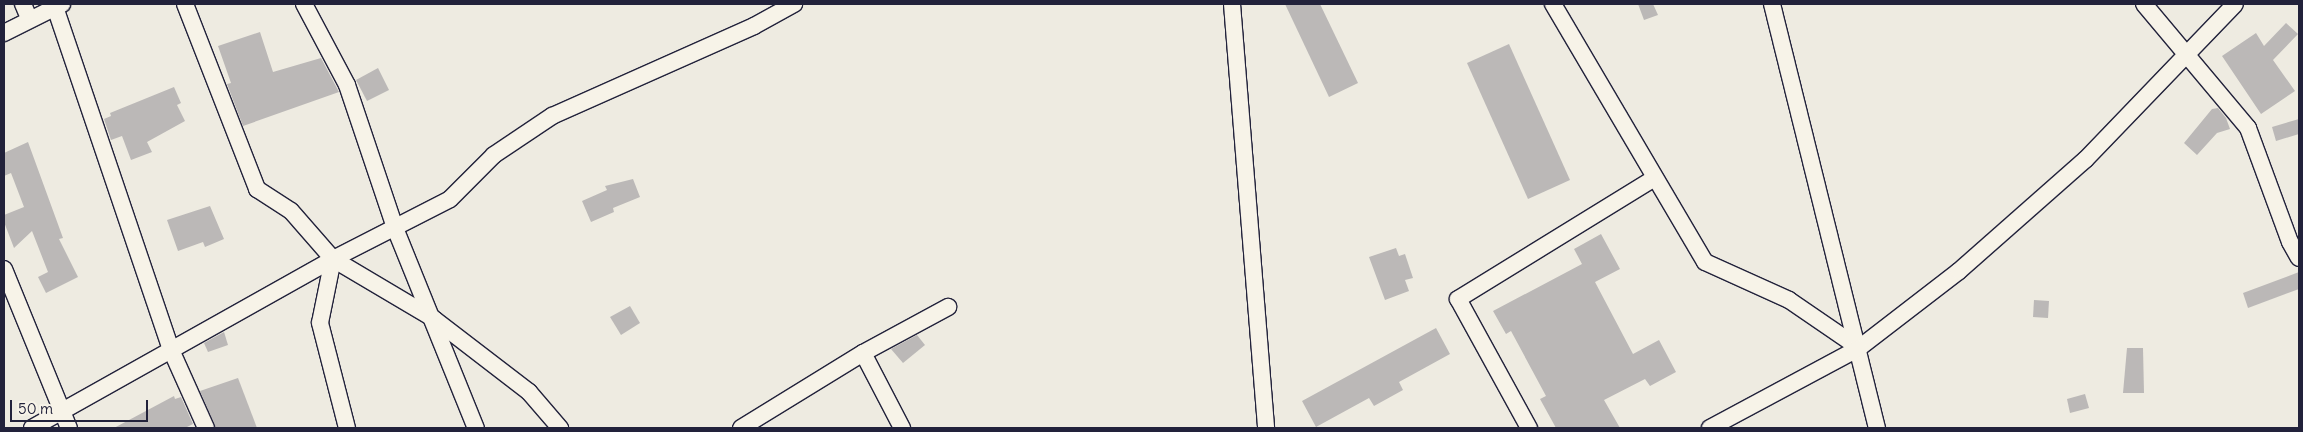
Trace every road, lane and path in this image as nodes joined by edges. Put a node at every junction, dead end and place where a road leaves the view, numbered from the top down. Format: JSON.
{"nodes":[{"id":1,"x":184,"y":4,"type":"edge"},
{"id":2,"x":304,"y":4,"type":"edge"},
{"id":3,"x":794,"y":4,"type":"edge"},
{"id":4,"x":1232,"y":4,"type":"edge"},
{"id":5,"x":1553,"y":4,"type":"edge"},
{"id":6,"x":1772,"y":4,"type":"edge"},
{"id":7,"x":2144,"y":4,"type":"edge"},
{"id":8,"x":2235,"y":4,"type":"edge"},
{"id":9,"x":59,"y":5,"type":"edge"},
{"id":10,"x":26,"y":11,"type":"edge"},
{"id":11,"x":4,"y":33,"type":"edge"},
{"id":12,"x":2188,"y":53,"type":"junction"},
{"id":13,"x":1655,"y":178,"type":"junction"},
{"id":14,"x":395,"y":228,"type":"junction"},
{"id":15,"x":2299,"y":258,"type":"edge"},
{"id":16,"x":333,"y":259,"type":"junction"},
{"id":17,"x":4,"y":269,"type":"edge"},
{"id":18,"x":948,"y":307,"type":"dead end"},
{"id":19,"x":434,"y":319,"type":"junction"},
{"id":20,"x":1859,"y":348,"type":"junction"},
{"id":21,"x":172,"y":352,"type":"junction"},
{"id":22,"x":863,"y":353,"type":"junction"},
{"id":23,"x":62,"y":413,"type":"junction"},
{"id":24,"x":761,"y":423,"type":"edge"},
{"id":25,"x":32,"y":428,"type":"edge"},
{"id":26,"x":68,"y":428,"type":"edge"},
{"id":27,"x":206,"y":428,"type":"edge"},
{"id":28,"x":347,"y":428,"type":"edge"},
{"id":29,"x":476,"y":428,"type":"edge"},
{"id":30,"x":560,"y":428,"type":"edge"},
{"id":31,"x":741,"y":428,"type":"edge"},
{"id":32,"x":902,"y":428,"type":"edge"},
{"id":33,"x":1266,"y":428,"type":"edge"},
{"id":34,"x":1529,"y":428,"type":"edge"},
{"id":35,"x":1710,"y":428,"type":"edge"},
{"id":36,"x":1877,"y":428,"type":"edge"}],
"edges":[{"from":1,"to":16,"type":"street"},
{"from":2,"to":14,"type":"street"},
{"from":3,"to":14,"type":"street"},
{"from":4,"to":33,"type":"street"},
{"from":5,"to":13,"type":"street"},
{"from":6,"to":20,"type":"street"},
{"from":7,"to":12,"type":"street"},
{"from":8,"to":12,"type":"street"},
{"from":9,"to":10,"type":"street"},
{"from":9,"to":21,"type":"street"},
{"from":10,"to":11,"type":"street"},
{"from":12,"to":15,"type":"street"},
{"from":12,"to":20,"type":"street"},
{"from":13,"to":20,"type":"street"},
{"from":13,"to":34,"type":"street"},
{"from":14,"to":16,"type":"street"},
{"from":14,"to":19,"type":"street"},
{"from":16,"to":19,"type":"street"},
{"from":16,"to":21,"type":"street"},
{"from":16,"to":28,"type":"street"},
{"from":17,"to":23,"type":"street"},
{"from":18,"to":22,"type":"street"},
{"from":19,"to":29,"type":"street"},
{"from":19,"to":30,"type":"street"},
{"from":20,"to":35,"type":"street"},
{"from":20,"to":36,"type":"street"},
{"from":21,"to":23,"type":"street"},
{"from":21,"to":27,"type":"street"},
{"from":22,"to":24,"type":"street"},
{"from":22,"to":32,"type":"street"},
{"from":23,"to":25,"type":"street"},
{"from":23,"to":26,"type":"street"},
{"from":24,"to":31,"type":"street"}]}
